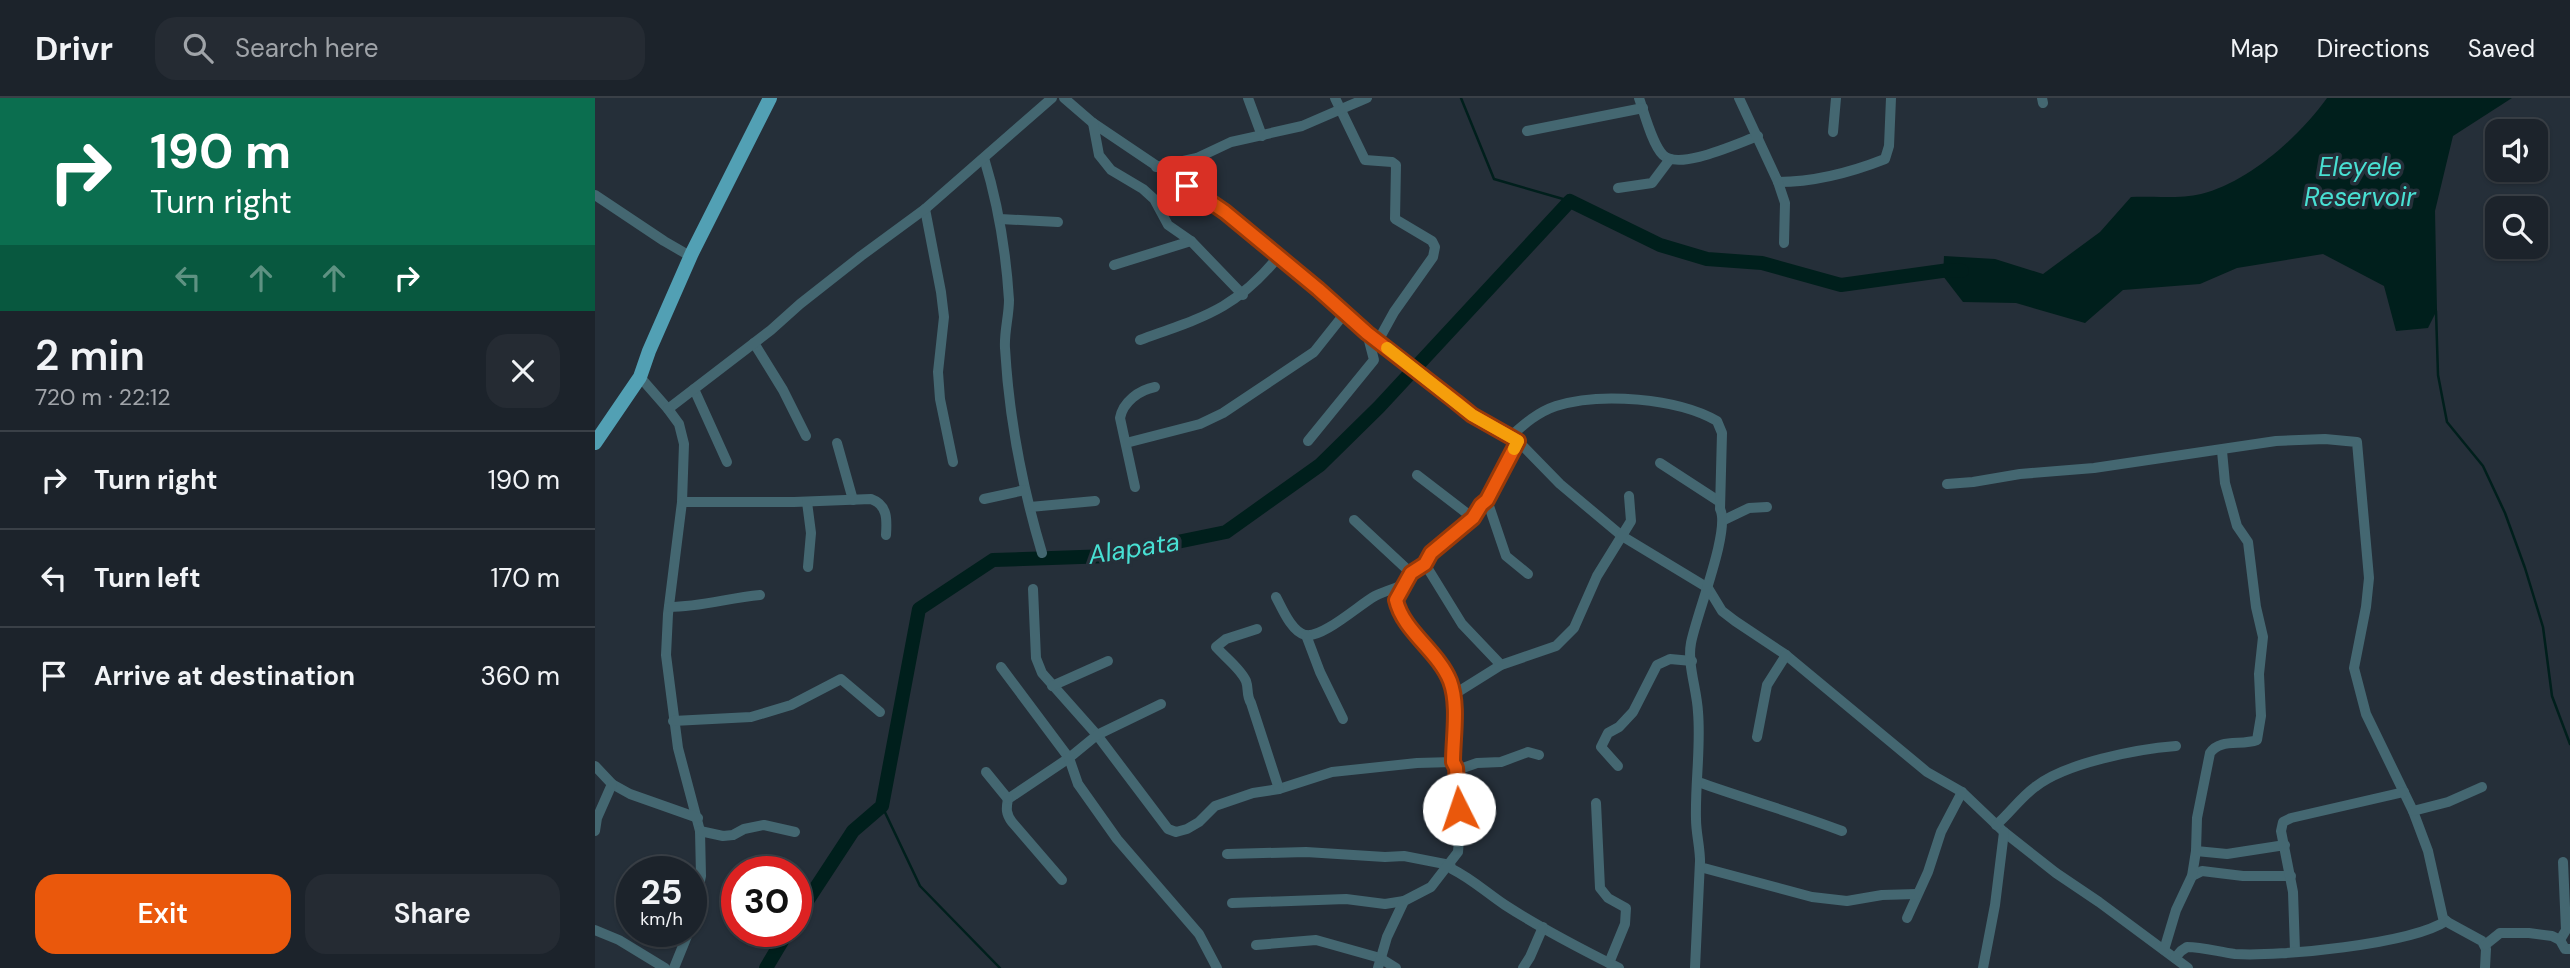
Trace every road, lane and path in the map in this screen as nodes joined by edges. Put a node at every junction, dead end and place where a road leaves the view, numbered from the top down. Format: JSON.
{"nodes":[{"id":1,"x":770,"y":98,"type":"edge"},
{"id":2,"x":1052,"y":98,"type":"edge"},
{"id":3,"x":1064,"y":98,"type":"edge"},
{"id":4,"x":1248,"y":98,"type":"edge"},
{"id":5,"x":1335,"y":98,"type":"edge"},
{"id":6,"x":1367,"y":98,"type":"edge"},
{"id":7,"x":1739,"y":98,"type":"edge"},
{"id":8,"x":1836,"y":98,"type":"edge"},
{"id":9,"x":1891,"y":98,"type":"edge"},
{"id":10,"x":1641,"y":103,"type":"edge"},
{"id":11,"x":1341,"y":111,"type":"junction"},
{"id":12,"x":1093,"y":123,"type":"junction"},
{"id":13,"x":1527,"y":131,"type":"dead end"},
{"id":14,"x":1833,"y":132,"type":"dead end"},
{"id":15,"x":1262,"y":136,"type":"junction"},
{"id":16,"x":1758,"y":136,"type":"junction"},
{"id":17,"x":984,"y":158,"type":"junction"},
{"id":18,"x":1670,"y":159,"type":"junction"},
{"id":19,"x":1156,"y":167,"type":"junction"},
{"id":20,"x":1778,"y":182,"type":"junction"},
{"id":21,"x":1618,"y":188,"type":"dead end"},
{"id":22,"x":595,"y":195,"type":"edge"},
{"id":23,"x":925,"y":209,"type":"junction"},
{"id":24,"x":1000,"y":219,"type":"junction"},
{"id":25,"x":1058,"y":222,"type":"dead end"},
{"id":26,"x":1191,"y":241,"type":"junction"},
{"id":27,"x":1784,"y":243,"type":"dead end"},
{"id":28,"x":690,"y":256,"type":"junction"},
{"id":29,"x":1279,"y":256,"type":"junction"},
{"id":30,"x":1114,"y":265,"type":"dead end"},
{"id":31,"x":1243,"y":295,"type":"junction"},
{"id":32,"x":1345,"y":313,"type":"junction"},
{"id":33,"x":1367,"y":333,"type":"junction"},
{"id":34,"x":1140,"y":340,"type":"dead end"},
{"id":35,"x":1378,"y":341,"type":"junction"},
{"id":36,"x":754,"y":343,"type":"junction"},
{"id":37,"x":640,"y":377,"type":"junction"},
{"id":38,"x":1154,"y":387,"type":"dead end"},
{"id":39,"x":694,"y":389,"type":"junction"},
{"id":40,"x":668,"y":409,"type":"junction"},
{"id":41,"x":806,"y":436,"type":"dead end"},
{"id":42,"x":1308,"y":441,"type":"dead end"},
{"id":43,"x":1518,"y":441,"type":"junction"},
{"id":44,"x":595,"y":443,"type":"edge"},
{"id":45,"x":837,"y":443,"type":"dead end"},
{"id":46,"x":1126,"y":443,"type":"junction"},
{"id":47,"x":2222,"y":451,"type":"junction"},
{"id":48,"x":727,"y":462,"type":"dead end"},
{"id":49,"x":953,"y":462,"type":"dead end"},
{"id":50,"x":1660,"y":463,"type":"dead end"},
{"id":51,"x":1417,"y":475,"type":"dead end"},
{"id":52,"x":1947,"y":484,"type":"dead end"},
{"id":53,"x":1135,"y":487,"type":"dead end"},
{"id":54,"x":1025,"y":490,"type":"junction"},
{"id":55,"x":1629,"y":496,"type":"dead end"},
{"id":56,"x":984,"y":499,"type":"dead end"},
{"id":57,"x":853,"y":500,"type":"junction"},
{"id":58,"x":1487,"y":500,"type":"junction"},
{"id":59,"x":1094,"y":501,"type":"dead end"},
{"id":60,"x":682,"y":502,"type":"junction"},
{"id":61,"x":807,"y":502,"type":"junction"},
{"id":62,"x":1720,"y":502,"type":"junction"},
{"id":63,"x":1030,"y":507,"type":"junction"},
{"id":64,"x":1767,"y":507,"type":"dead end"},
{"id":65,"x":1473,"y":518,"type":"junction"},
{"id":66,"x":1354,"y":520,"type":"dead end"},
{"id":67,"x":1724,"y":520,"type":"junction"},
{"id":68,"x":886,"y":535,"type":"dead end"},
{"id":69,"x":1622,"y":536,"type":"junction"},
{"id":70,"x":1042,"y":553,"type":"dead end"},
{"id":71,"x":1425,"y":564,"type":"junction"},
{"id":72,"x":808,"y":567,"type":"dead end"},
{"id":73,"x":1411,"y":573,"type":"junction"},
{"id":74,"x":1528,"y":574,"type":"dead end"},
{"id":75,"x":1406,"y":584,"type":"junction"},
{"id":76,"x":1708,"y":588,"type":"junction"},
{"id":77,"x":1033,"y":589,"type":"dead end"},
{"id":78,"x":760,"y":595,"type":"dead end"},
{"id":79,"x":1276,"y":597,"type":"dead end"},
{"id":80,"x":669,"y":607,"type":"junction"},
{"id":81,"x":1257,"y":629,"type":"dead end"},
{"id":82,"x":1306,"y":635,"type":"junction"},
{"id":83,"x":1786,"y":655,"type":"junction"},
{"id":84,"x":1692,"y":661,"type":"junction"},
{"id":85,"x":1108,"y":662,"type":"dead end"},
{"id":86,"x":1501,"y":665,"type":"junction"},
{"id":87,"x":1001,"y":667,"type":"dead end"},
{"id":88,"x":1052,"y":686,"type":"junction"},
{"id":89,"x":1453,"y":695,"type":"junction"},
{"id":90,"x":1160,"y":704,"type":"dead end"},
{"id":91,"x":880,"y":712,"type":"dead end"},
{"id":92,"x":1343,"y":719,"type":"dead end"},
{"id":93,"x":673,"y":722,"type":"junction"},
{"id":94,"x":1097,"y":735,"type":"junction"},
{"id":95,"x":1757,"y":737,"type":"dead end"},
{"id":96,"x":2176,"y":746,"type":"dead end"},
{"id":97,"x":1539,"y":755,"type":"dead end"},
{"id":98,"x":1069,"y":758,"type":"junction"},
{"id":99,"x":1454,"y":765,"type":"junction"},
{"id":100,"x":595,"y":766,"type":"edge"},
{"id":101,"x":1618,"y":766,"type":"dead end"},
{"id":102,"x":986,"y":772,"type":"dead end"},
{"id":103,"x":1698,"y":782,"type":"junction"},
{"id":104,"x":612,"y":783,"type":"junction"},
{"id":105,"x":2481,"y":787,"type":"dead end"},
{"id":106,"x":1279,"y":789,"type":"junction"},
{"id":107,"x":1962,"y":792,"type":"junction"},
{"id":108,"x":2404,"y":792,"type":"junction"},
{"id":109,"x":1008,"y":799,"type":"junction"},
{"id":110,"x":1596,"y":803,"type":"dead end"},
{"id":111,"x":2413,"y":811,"type":"junction"},
{"id":112,"x":698,"y":818,"type":"junction"},
{"id":113,"x":2000,"y":828,"type":"junction"},
{"id":114,"x":595,"y":831,"type":"edge"},
{"id":115,"x":700,"y":831,"type":"junction"},
{"id":116,"x":1842,"y":831,"type":"dead end"},
{"id":117,"x":796,"y":832,"type":"dead end"},
{"id":118,"x":2285,"y":845,"type":"junction"},
{"id":119,"x":1700,"y":851,"type":"junction"},
{"id":120,"x":2196,"y":851,"type":"junction"},
{"id":121,"x":1227,"y":854,"type":"dead end"},
{"id":122,"x":701,"y":856,"type":"edge"},
{"id":123,"x":2563,"y":862,"type":"dead end"},
{"id":124,"x":1450,"y":865,"type":"junction"},
{"id":125,"x":2192,"y":876,"type":"junction"},
{"id":126,"x":2291,"y":876,"type":"junction"},
{"id":127,"x":1062,"y":880,"type":"dead end"},
{"id":128,"x":1917,"y":894,"type":"junction"},
{"id":129,"x":1404,"y":901,"type":"junction"},
{"id":130,"x":1232,"y":902,"type":"dead end"},
{"id":131,"x":1907,"y":918,"type":"dead end"},
{"id":132,"x":2446,"y":921,"type":"junction"},
{"id":133,"x":1543,"y":927,"type":"junction"},
{"id":134,"x":595,"y":930,"type":"edge"},
{"id":135,"x":2560,"y":940,"type":"junction"},
{"id":136,"x":1256,"y":945,"type":"dead end"},
{"id":137,"x":2485,"y":945,"type":"junction"},
{"id":138,"x":683,"y":947,"type":"edge"},
{"id":139,"x":2570,"y":949,"type":"edge"},
{"id":140,"x":2164,"y":950,"type":"junction"},
{"id":141,"x":2295,"y":951,"type":"junction"},
{"id":142,"x":1379,"y":963,"type":"edge"},
{"id":143,"x":2180,"y":964,"type":"edge"},
{"id":144,"x":1609,"y":965,"type":"edge"},
{"id":145,"x":665,"y":968,"type":"edge"},
{"id":146,"x":674,"y":968,"type":"edge"},
{"id":147,"x":1217,"y":968,"type":"edge"},
{"id":148,"x":1396,"y":968,"type":"edge"},
{"id":149,"x":1523,"y":968,"type":"edge"},
{"id":150,"x":1695,"y":968,"type":"edge"},
{"id":151,"x":1983,"y":968,"type":"edge"},
{"id":152,"x":2485,"y":968,"type":"edge"}],
"edges":[{"from":1,"to":28,"type":"main road"},
{"from":2,"to":17,"type":"street"},
{"from":3,"to":12,"type":"street"},
{"from":4,"to":15,"type":"street"},
{"from":5,"to":11,"type":"street"},
{"from":6,"to":11,"type":"street"},
{"from":7,"to":16,"type":"street"},
{"from":8,"to":14,"type":"street"},
{"from":9,"to":20,"type":"street"},
{"from":10,"to":13,"type":"street"},
{"from":10,"to":18,"type":"street"},
{"from":11,"to":15,"type":"street"},
{"from":11,"to":35,"type":"street"},
{"from":12,"to":19,"type":"street"},
{"from":12,"to":26,"type":"street"},
{"from":15,"to":19,"type":"street"},
{"from":16,"to":18,"type":"street"},
{"from":16,"to":20,"type":"street"},
{"from":17,"to":23,"type":"street"},
{"from":17,"to":24,"type":"street"},
{"from":18,"to":21,"type":"street"},
{"from":19,"to":29,"type":"street"},
{"from":20,"to":27,"type":"street"},
{"from":22,"to":28,"type":"street"},
{"from":23,"to":36,"type":"street"},
{"from":23,"to":49,"type":"street"},
{"from":24,"to":25,"type":"street"},
{"from":24,"to":54,"type":"street"},
{"from":26,"to":30,"type":"street"},
{"from":26,"to":31,"type":"street"},
{"from":28,"to":37,"type":"main road"},
{"from":29,"to":31,"type":"street"},
{"from":29,"to":32,"type":"street"},
{"from":31,"to":34,"type":"street"},
{"from":32,"to":33,"type":"street"},
{"from":32,"to":46,"type":"street"},
{"from":33,"to":35,"type":"street"},
{"from":33,"to":42,"type":"street"},
{"from":35,"to":43,"type":"street"},
{"from":36,"to":39,"type":"street"},
{"from":36,"to":41,"type":"street"},
{"from":37,"to":40,"type":"street"},
{"from":37,"to":44,"type":"main road"},
{"from":38,"to":46,"type":"street"},
{"from":39,"to":40,"type":"street"},
{"from":39,"to":48,"type":"street"},
{"from":40,"to":60,"type":"street"},
{"from":43,"to":58,"type":"street"},
{"from":43,"to":62,"type":"street"},
{"from":43,"to":69,"type":"street"},
{"from":45,"to":57,"type":"street"},
{"from":46,"to":53,"type":"street"},
{"from":47,"to":52,"type":"street"},
{"from":47,"to":108,"type":"street"},
{"from":47,"to":120,"type":"street"},
{"from":50,"to":62,"type":"street"},
{"from":51,"to":65,"type":"street"},
{"from":54,"to":56,"type":"street"},
{"from":54,"to":63,"type":"street"},
{"from":55,"to":69,"type":"street"},
{"from":57,"to":61,"type":"street"},
{"from":57,"to":68,"type":"street"},
{"from":58,"to":65,"type":"street"},
{"from":58,"to":74,"type":"street"},
{"from":59,"to":63,"type":"street"},
{"from":60,"to":61,"type":"street"},
{"from":60,"to":80,"type":"street"},
{"from":61,"to":72,"type":"street"},
{"from":62,"to":67,"type":"street"},
{"from":63,"to":70,"type":"street"},
{"from":64,"to":67,"type":"street"},
{"from":65,"to":71,"type":"street"},
{"from":66,"to":73,"type":"street"},
{"from":67,"to":76,"type":"street"},
{"from":69,"to":76,"type":"street"},
{"from":69,"to":86,"type":"street"},
{"from":71,"to":73,"type":"street"},
{"from":71,"to":86,"type":"street"},
{"from":73,"to":75,"type":"street"},
{"from":75,"to":82,"type":"street"},
{"from":75,"to":89,"type":"street"},
{"from":76,"to":83,"type":"street"},
{"from":76,"to":84,"type":"street"},
{"from":77,"to":88,"type":"street"},
{"from":78,"to":80,"type":"street"},
{"from":79,"to":82,"type":"street"},
{"from":80,"to":93,"type":"street"},
{"from":81,"to":106,"type":"street"},
{"from":82,"to":92,"type":"street"},
{"from":83,"to":95,"type":"street"},
{"from":83,"to":107,"type":"street"},
{"from":84,"to":101,"type":"street"},
{"from":84,"to":103,"type":"street"},
{"from":85,"to":88,"type":"street"},
{"from":86,"to":89,"type":"street"},
{"from":87,"to":98,"type":"street"},
{"from":88,"to":94,"type":"street"},
{"from":89,"to":99,"type":"street"},
{"from":90,"to":94,"type":"street"},
{"from":91,"to":93,"type":"street"},
{"from":93,"to":112,"type":"street"},
{"from":94,"to":98,"type":"street"},
{"from":94,"to":106,"type":"street"},
{"from":96,"to":113,"type":"street"},
{"from":97,"to":99,"type":"street"},
{"from":98,"to":109,"type":"street"},
{"from":98,"to":147,"type":"street"},
{"from":99,"to":106,"type":"street"},
{"from":99,"to":124,"type":"street"},
{"from":100,"to":104,"type":"street"},
{"from":102,"to":109,"type":"street"},
{"from":103,"to":116,"type":"street"},
{"from":103,"to":119,"type":"street"},
{"from":104,"to":112,"type":"street"},
{"from":104,"to":114,"type":"street"},
{"from":105,"to":111,"type":"street"},
{"from":107,"to":113,"type":"street"},
{"from":107,"to":128,"type":"street"},
{"from":108,"to":111,"type":"street"},
{"from":108,"to":118,"type":"street"},
{"from":109,"to":127,"type":"street"},
{"from":110,"to":144,"type":"street"},
{"from":111,"to":132,"type":"street"},
{"from":112,"to":115,"type":"street"},
{"from":113,"to":140,"type":"street"},
{"from":113,"to":151,"type":"street"},
{"from":115,"to":117,"type":"street"},
{"from":115,"to":122,"type":"street"},
{"from":118,"to":120,"type":"street"},
{"from":118,"to":126,"type":"street"},
{"from":119,"to":128,"type":"street"},
{"from":119,"to":150,"type":"street"},
{"from":120,"to":125,"type":"street"},
{"from":121,"to":124,"type":"street"},
{"from":123,"to":135,"type":"street"},
{"from":124,"to":129,"type":"street"},
{"from":124,"to":133,"type":"street"},
{"from":125,"to":126,"type":"street"},
{"from":125,"to":140,"type":"street"},
{"from":126,"to":141,"type":"street"},
{"from":128,"to":131,"type":"street"},
{"from":129,"to":130,"type":"street"},
{"from":129,"to":142,"type":"street"},
{"from":132,"to":137,"type":"street"},
{"from":132,"to":141,"type":"street"},
{"from":133,"to":144,"type":"street"},
{"from":133,"to":149,"type":"street"},
{"from":134,"to":145,"type":"street"},
{"from":135,"to":137,"type":"street"},
{"from":135,"to":139,"type":"street"},
{"from":136,"to":142,"type":"street"},
{"from":137,"to":152,"type":"street"},
{"from":138,"to":146,"type":"street"},
{"from":140,"to":143,"type":"street"},
{"from":141,"to":143,"type":"street"},
{"from":142,"to":148,"type":"street"}]}
